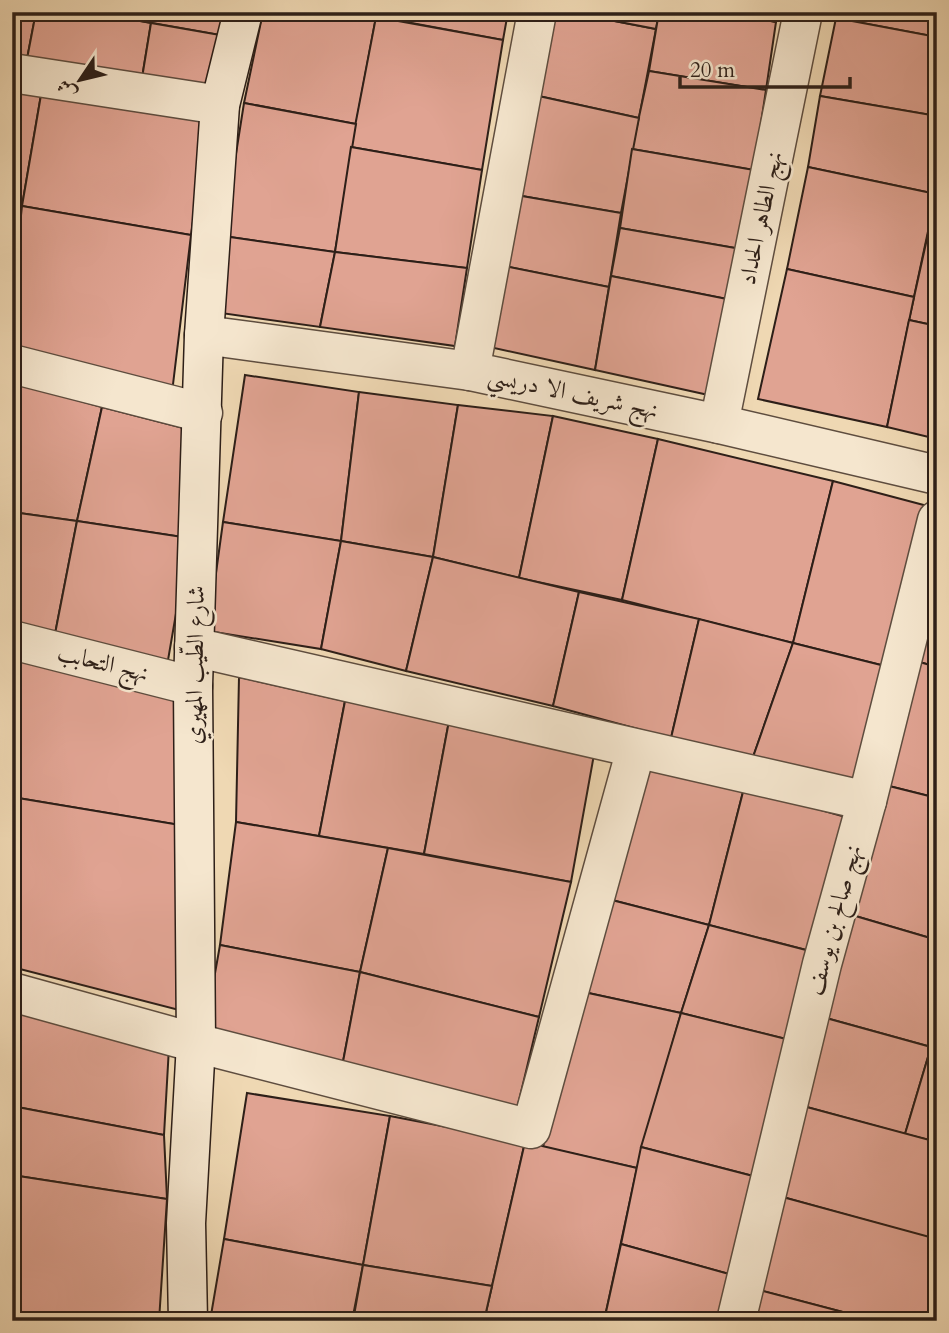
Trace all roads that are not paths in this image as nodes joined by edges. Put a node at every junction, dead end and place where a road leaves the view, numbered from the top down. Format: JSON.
{"nodes":[{"id":1,"x":243,"y":12,"type":"edge"},
{"id":2,"x":537,"y":12,"type":"edge"},
{"id":3,"x":803,"y":12,"type":"edge"},
{"id":4,"x":12,"y":73,"type":"edge"},
{"id":5,"x":220,"y":105,"type":"junction"},
{"id":6,"x":204,"y":335,"type":"junction"},
{"id":7,"x":12,"y":364,"type":"edge"},
{"id":8,"x":470,"y":371,"type":"junction"},
{"id":9,"x":203,"y":414,"type":"junction"},
{"id":10,"x":719,"y":425,"type":"junction"},
{"id":11,"x":937,"y":475,"type":"edge"},
{"id":12,"x":937,"y":520,"type":"edge"},
{"id":13,"x":12,"y":640,"type":"edge"},
{"id":14,"x":194,"y":647,"type":"junction"},
{"id":15,"x":193,"y":686,"type":"junction"},
{"id":16,"x":636,"y":748,"type":"junction"},
{"id":17,"x":867,"y":801,"type":"junction"},
{"id":18,"x":12,"y":992,"type":"edge"},
{"id":19,"x":196,"y":1043,"type":"junction"},
{"id":20,"x":188,"y":1321,"type":"edge"},
{"id":21,"x":736,"y":1321,"type":"edge"}],
"edges":[{"from":1,"to":5,"type":"street","name":"شارع الطّيب المهيري"},
{"from":2,"to":8,"type":"street"},
{"from":3,"to":10,"type":"street","name":"نهج الطاهر الحداد"},
{"from":4,"to":5,"type":"street"},
{"from":5,"to":6,"type":"street","name":"شارع الطّيب المهيري"},
{"from":6,"to":8,"type":"street","name":"نهج شريف الا دريسي"},
{"from":6,"to":9,"type":"street","name":"شارع الطّيب المهيري"},
{"from":7,"to":9,"type":"street"},
{"from":8,"to":10,"type":"street","name":"نهج شريف الا دريسي"},
{"from":9,"to":14,"type":"street","name":"شارع الطّيب المهيري"},
{"from":10,"to":11,"type":"street","name":"نهج شريف الا دريسي"},
{"from":12,"to":17,"type":"street","name":"نهج صالح بن يوسف"},
{"from":13,"to":15,"type":"street","name":"نهج التحابب"},
{"from":14,"to":15,"type":"street","name":"شارع الطّيب المهيري"},
{"from":14,"to":16,"type":"street"},
{"from":15,"to":19,"type":"street","name":"شارع الطّيب المهيري"},
{"from":16,"to":17,"type":"street"},
{"from":16,"to":19,"type":"street"},
{"from":17,"to":21,"type":"street","name":"نهج صالح بن يوسف"},
{"from":18,"to":19,"type":"street"},
{"from":19,"to":20,"type":"street","name":"شارع الطّيب المهيري"}]}
